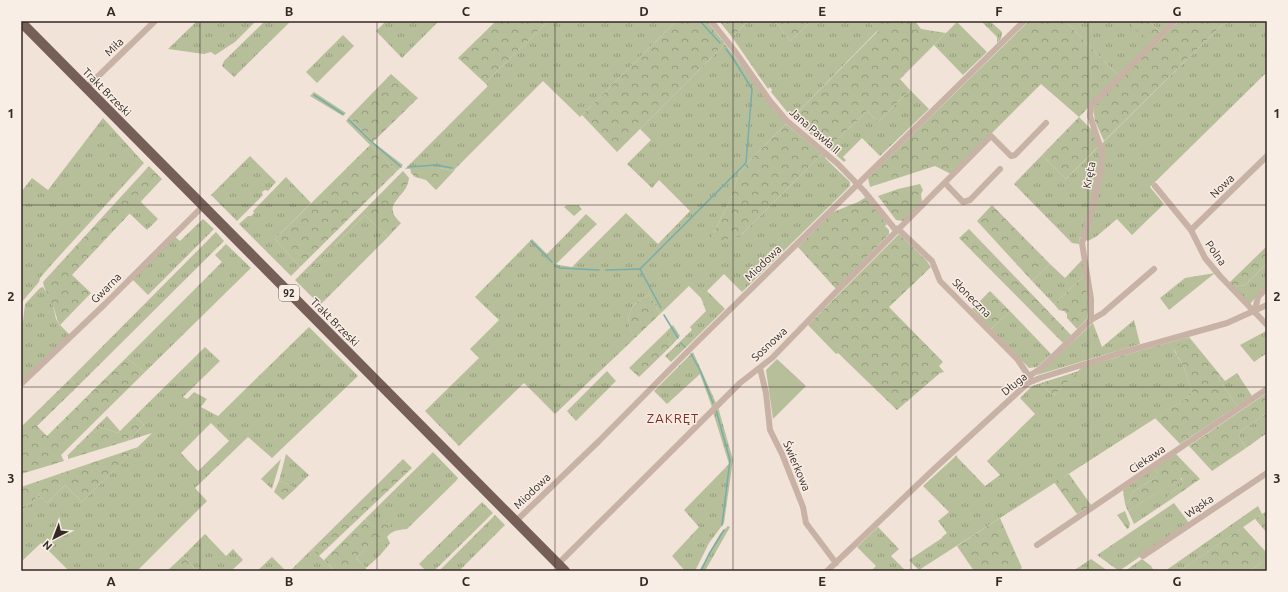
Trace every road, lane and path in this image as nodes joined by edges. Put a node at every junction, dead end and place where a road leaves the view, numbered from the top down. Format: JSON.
{"nodes":[{"id":1,"x":155,"y":21,"type":"edge"},
{"id":2,"x":711,"y":21,"type":"edge"},
{"id":3,"x":1024,"y":21,"type":"edge"},
{"id":4,"x":1175,"y":21,"type":"edge"},
{"id":5,"x":21,"y":22,"type":"edge"},
{"id":6,"x":86,"y":88,"type":"junction"},
{"id":7,"x":1046,"y":123,"type":"dead end"},
{"id":8,"x":1267,"y":156,"type":"edge"},
{"id":9,"x":1000,"y":169,"type":"dead end"},
{"id":10,"x":945,"y":183,"type":"junction"},
{"id":11,"x":857,"y":184,"type":"junction"},
{"id":12,"x":1155,"y":186,"type":"dead end"},
{"id":13,"x":203,"y":206,"type":"junction"},
{"id":14,"x":898,"y":229,"type":"junction"},
{"id":15,"x":1191,"y":230,"type":"junction"},
{"id":16,"x":1154,"y":269,"type":"dead end"},
{"id":17,"x":1267,"y":288,"type":"edge"},
{"id":18,"x":1267,"y":305,"type":"edge"},
{"id":19,"x":1254,"y":310,"type":"junction"},
{"id":20,"x":1091,"y":320,"type":"junction"},
{"id":21,"x":1267,"y":325,"type":"edge"},
{"id":22,"x":760,"y":368,"type":"junction"},
{"id":23,"x":1031,"y":378,"type":"junction"},
{"id":24,"x":22,"y":383,"type":"dead end"},
{"id":25,"x":1267,"y":389,"type":"edge"},
{"id":26,"x":1267,"y":473,"type":"edge"},
{"id":27,"x":516,"y":521,"type":"junction"},
{"id":28,"x":1037,"y":545,"type":"dead end"},
{"id":29,"x":1143,"y":556,"type":"dead end"},
{"id":30,"x":836,"y":562,"type":"junction"},
{"id":31,"x":561,"y":568,"type":"edge"},
{"id":32,"x":827,"y":571,"type":"edge"}],
"edges":[{"from":1,"to":6,"type":"street","name":"Miła"},
{"from":2,"to":11,"type":"street","name":"Jana Pawła II"},
{"from":3,"to":11,"type":"street","name":"Miodowa"},
{"from":4,"to":20,"type":"street","name":"Kręta"},
{"from":5,"to":6,"type":"main road","name":"Trakt Brzeski","number":"92"},
{"from":6,"to":13,"type":"main road","name":"Trakt Brzeski","number":"92"},
{"from":7,"to":10,"type":"street","name":"Sosnowa"},
{"from":8,"to":15,"type":"street","name":"Nowa"},
{"from":9,"to":10,"type":"street"},
{"from":10,"to":14,"type":"street","name":"Sosnowa"},
{"from":11,"to":14,"type":"street","name":"Jana Pawła II"},
{"from":11,"to":27,"type":"street","name":"Miodowa"},
{"from":12,"to":15,"type":"street","name":"Polna"},
{"from":13,"to":24,"type":"street","name":"Gwarna"},
{"from":13,"to":27,"type":"main road","name":"Trakt Brzeski","number":"92"},
{"from":14,"to":22,"type":"street","name":"Sosnowa"},
{"from":14,"to":23,"type":"street","name":"Słoneczna"},
{"from":15,"to":19,"type":"street","name":"Polna"},
{"from":16,"to":20,"type":"street"},
{"from":17,"to":19,"type":"street"},
{"from":18,"to":19,"type":"street","name":"Długa"},
{"from":19,"to":21,"type":"street","name":"Polna"},
{"from":19,"to":23,"type":"street","name":"Długa"},
{"from":20,"to":23,"type":"street"},
{"from":22,"to":30,"type":"street","name":"Świerkowa"},
{"from":22,"to":31,"type":"street","name":"Sosnowa"},
{"from":23,"to":30,"type":"street","name":"Długa"},
{"from":25,"to":28,"type":"street","name":"Ciekawa"},
{"from":26,"to":29,"type":"street","name":"Wąska"},
{"from":27,"to":31,"type":"main road","name":"Trakt Brzeski","number":"92"},
{"from":30,"to":32,"type":"street","name":"Długa"}]}
